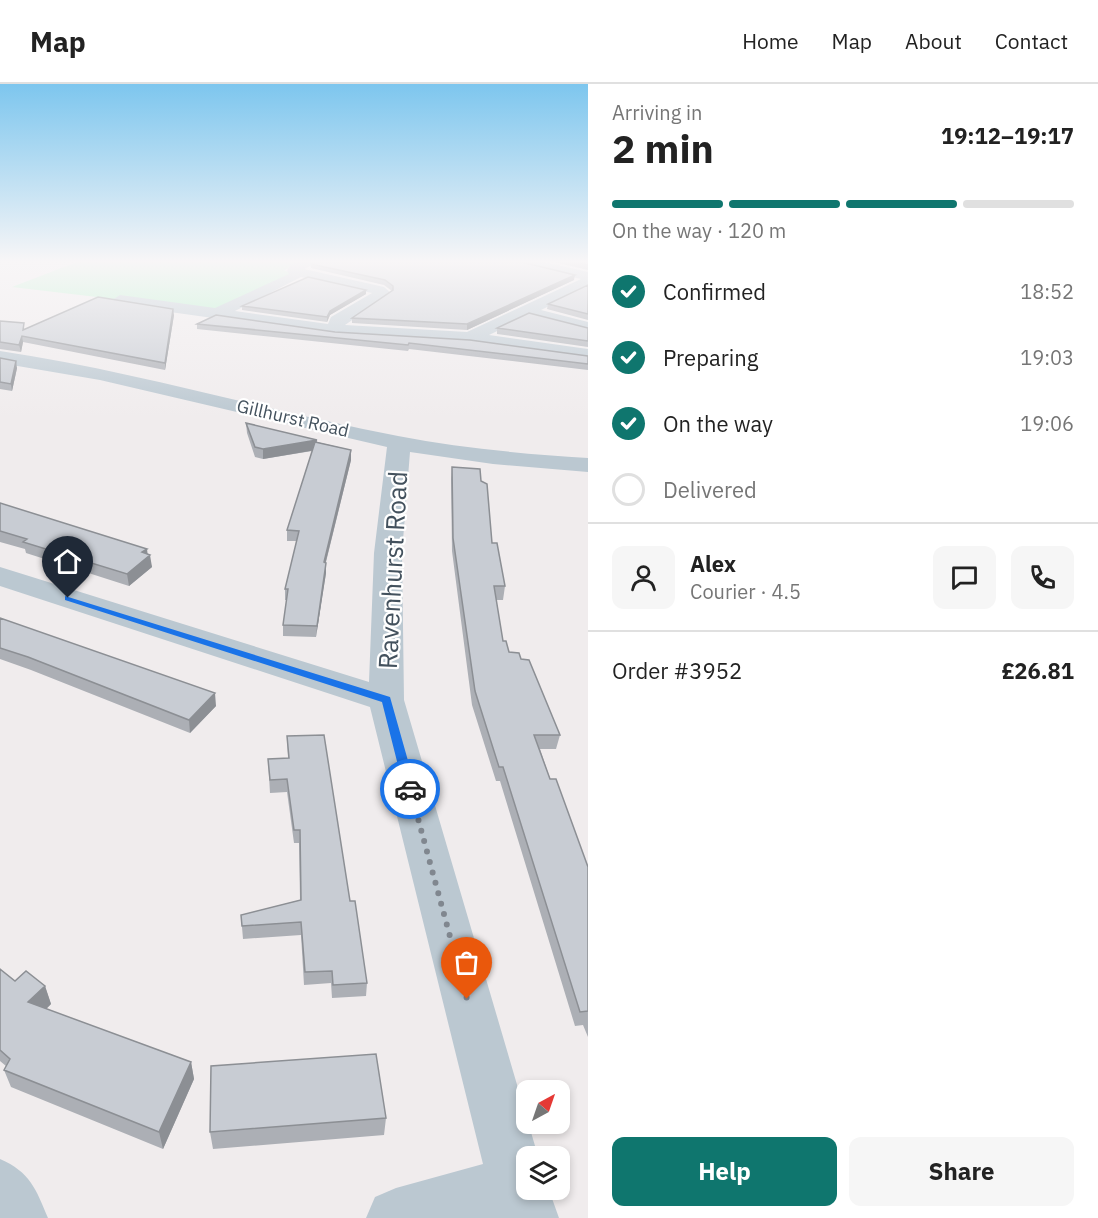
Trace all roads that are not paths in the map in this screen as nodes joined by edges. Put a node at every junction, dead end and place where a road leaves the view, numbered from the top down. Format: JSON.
{"nodes":[{"id":1,"x":218,"y":313,"type":"edge"},
{"id":2,"x":350,"y":313,"type":"edge"},
{"id":3,"x":522,"y":313,"type":"edge"},
{"id":4,"x":533,"y":313,"type":"edge"},
{"id":5,"x":588,"y":327,"type":"edge"},
{"id":6,"x":335,"y":330,"type":"junction"},
{"id":7,"x":470,"y":338,"type":"junction"},
{"id":8,"x":588,"y":355,"type":"edge"},
{"id":9,"x":0,"y":357,"type":"edge"},
{"id":10,"x":399,"y":443,"type":"junction"},
{"id":11,"x":588,"y":465,"type":"edge"},
{"id":12,"x":0,"y":576,"type":"edge"},
{"id":13,"x":386,"y":700,"type":"junction"},
{"id":14,"x":0,"y":1189,"type":"edge"},
{"id":15,"x":523,"y":1201,"type":"edge"},
{"id":16,"x":18,"y":1218,"type":"edge"},
{"id":17,"x":396,"y":1218,"type":"edge"}],
"edges":[{"from":1,"to":6,"type":"street"},
{"from":2,"to":6,"type":"street"},
{"from":3,"to":7,"type":"street"},
{"from":4,"to":5,"type":"street"},
{"from":6,"to":7,"type":"street"},
{"from":7,"to":8,"type":"street"},
{"from":9,"to":10,"type":"street","name":"Gillhurst Road"},
{"from":10,"to":11,"type":"street","name":"Gillhurst Road"},
{"from":10,"to":13,"type":"street","name":"Ravenhurst Road"},
{"from":12,"to":13,"type":"street"},
{"from":13,"to":15,"type":"street","name":"Ravenhurst Road"},
{"from":14,"to":16,"type":"street"},
{"from":15,"to":17,"type":"street"}]}
